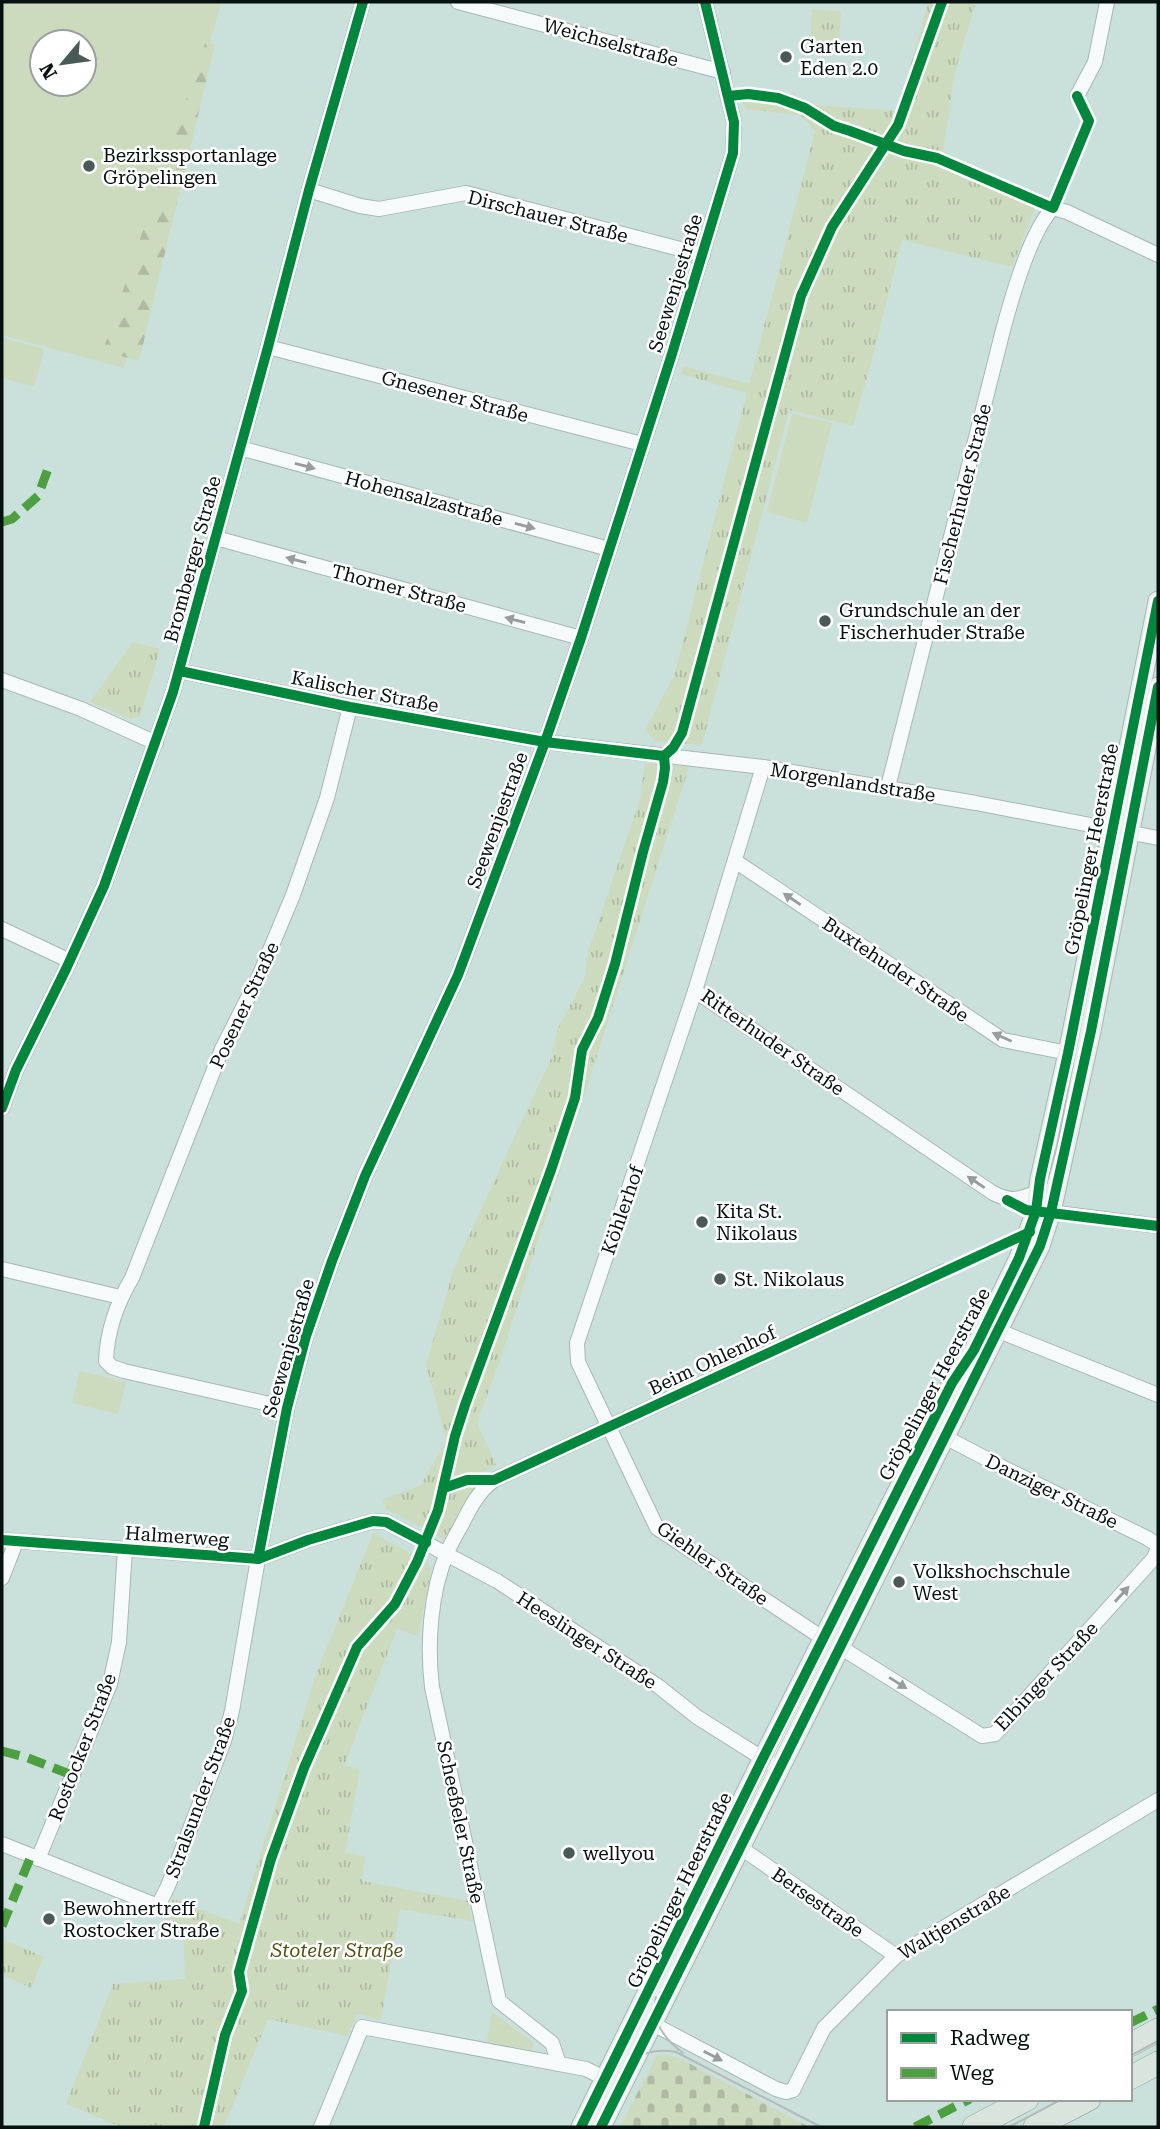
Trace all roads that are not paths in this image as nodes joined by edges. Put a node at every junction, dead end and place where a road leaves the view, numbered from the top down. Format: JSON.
{"nodes":[{"id":1,"x":363,"y":2,"type":"edge"},
{"id":2,"x":458,"y":2,"type":"edge"},
{"id":3,"x":705,"y":2,"type":"edge"},
{"id":4,"x":1107,"y":2,"type":"edge"},
{"id":5,"x":723,"y":72,"type":"junction"},
{"id":6,"x":1077,"y":96,"type":"dead end"},
{"id":7,"x":309,"y":190,"type":"junction"},
{"id":8,"x":703,"y":254,"type":"junction"},
{"id":9,"x":1158,"y":255,"type":"edge"},
{"id":10,"x":268,"y":347,"type":"junction"},
{"id":11,"x":642,"y":444,"type":"junction"},
{"id":12,"x":240,"y":447,"type":"junction"},
{"id":13,"x":216,"y":538,"type":"junction"},
{"id":14,"x":609,"y":549,"type":"junction"},
{"id":15,"x":1158,"y":601,"type":"edge"},
{"id":16,"x":581,"y":638,"type":"junction"},
{"id":17,"x":180,"y":671,"type":"junction"},
{"id":18,"x":2,"y":680,"type":"edge"},
{"id":19,"x":1158,"y":687,"type":"edge"},
{"id":20,"x":350,"y":707,"type":"junction"},
{"id":21,"x":545,"y":742,"type":"junction"},
{"id":22,"x":156,"y":743,"type":"junction"},
{"id":23,"x":763,"y":767,"type":"junction"},
{"id":24,"x":888,"y":787,"type":"junction"},
{"id":25,"x":1121,"y":830,"type":"junction"},
{"id":26,"x":1158,"y":838,"type":"edge"},
{"id":27,"x":735,"y":861,"type":"junction"},
{"id":28,"x":2,"y":929,"type":"edge"},
{"id":29,"x":70,"y":961,"type":"junction"},
{"id":30,"x":695,"y":991,"type":"junction"},
{"id":31,"x":1068,"y":1053,"type":"junction"},
{"id":32,"x":2,"y":1108,"type":"edge"},
{"id":33,"x":1042,"y":1205,"type":"junction"},
{"id":34,"x":1158,"y":1226,"type":"edge"},
{"id":35,"x":2,"y":1269,"type":"edge"},
{"id":36,"x":945,"y":1271,"type":"dead end"},
{"id":37,"x":120,"y":1297,"type":"junction"},
{"id":38,"x":999,"y":1331,"type":"junction"},
{"id":39,"x":1158,"y":1395,"type":"edge"},
{"id":40,"x":287,"y":1408,"type":"junction"},
{"id":41,"x":609,"y":1427,"type":"junction"},
{"id":42,"x":945,"y":1437,"type":"junction"},
{"id":43,"x":386,"y":1522,"type":"joint"},
{"id":44,"x":9,"y":1541,"type":"edge"},
{"id":45,"x":1158,"y":1546,"type":"edge"},
{"id":46,"x":125,"y":1549,"type":"junction"},
{"id":47,"x":446,"y":1554,"type":"junction"},
{"id":48,"x":258,"y":1559,"type":"junction"},
{"id":49,"x":2,"y":1578,"type":"edge"},
{"id":50,"x":832,"y":1643,"type":"junction"},
{"id":51,"x":763,"y":1758,"type":"junction"},
{"id":52,"x":780,"y":1769,"type":"junction"},
{"id":53,"x":1158,"y":1800,"type":"edge"},
{"id":54,"x":2,"y":1844,"type":"edge"},
{"id":55,"x":741,"y":1848,"type":"junction"},
{"id":56,"x":38,"y":1859,"type":"junction"},
{"id":57,"x":896,"y":1956,"type":"junction"},
{"id":58,"x":653,"y":2024,"type":"junction"},
{"id":59,"x":1158,"y":2031,"type":"edge"},
{"id":60,"x":1132,"y":2044,"type":"edge"},
{"id":61,"x":1158,"y":2063,"type":"edge"},
{"id":62,"x":559,"y":2064,"type":"junction"},
{"id":63,"x":1132,"y":2077,"type":"edge"},
{"id":64,"x":606,"y":2079,"type":"junction"},
{"id":65,"x":1023,"y":2101,"type":"edge"},
{"id":66,"x":1085,"y":2101,"type":"edge"},
{"id":67,"x":321,"y":2127,"type":"edge"},
{"id":68,"x":581,"y":2127,"type":"edge"},
{"id":69,"x":601,"y":2127,"type":"edge"},
{"id":70,"x":974,"y":2127,"type":"edge"},
{"id":71,"x":1035,"y":2127,"type":"edge"}],
"edges":[{"from":1,"to":7,"type":"street","name":"Bromberger Straße"},
{"from":2,"to":5,"type":"street","name":"Weichselstraße"},
{"from":3,"to":5,"type":"street","name":"Seewenjestraße"},
{"from":4,"to":6,"type":"street"},
{"from":5,"to":8,"type":"street","name":"Seewenjestraße"},
{"from":7,"to":8,"type":"street","name":"Dirschauer Straße"},
{"from":7,"to":10,"type":"street","name":"Bromberger Straße"},
{"from":8,"to":11,"type":"street","name":"Seewenjestraße"},
{"from":9,"to":24,"type":"street","name":"Fischerhuder Straße"},
{"from":10,"to":11,"type":"street","name":"Gnesener Straße"},
{"from":10,"to":12,"type":"street","name":"Bromberger Straße"},
{"from":11,"to":14,"type":"street","name":"Seewenjestraße"},
{"from":12,"to":13,"type":"street","name":"Bromberger Straße"},
{"from":12,"to":14,"type":"street","name":"Hohensalzastraße","one_way":true},
{"from":16,"to":13,"type":"street","name":"Thorner Straße","one_way":true},
{"from":13,"to":17,"type":"street","name":"Bromberger Straße"},
{"from":14,"to":16,"type":"street","name":"Seewenjestraße"},
{"from":15,"to":25,"type":"main road","name":"Gröpelinger Heerstraße"},
{"from":16,"to":21,"type":"street","name":"Seewenjestraße"},
{"from":17,"to":20,"type":"street","name":"Kalischer Straße"},
{"from":17,"to":22,"type":"street","name":"Bromberger Straße"},
{"from":18,"to":22,"type":"street"},
{"from":19,"to":25,"type":"main road","name":"Gröpelinger Heerstraße"},
{"from":20,"to":21,"type":"street","name":"Kalischer Straße"},
{"from":20,"to":37,"type":"street","name":"Posener Straße"},
{"from":21,"to":23,"type":"street","name":"Morgenlandstraße"},
{"from":21,"to":40,"type":"street","name":"Seewenjestraße"},
{"from":22,"to":29,"type":"street","name":"Bromberger Straße"},
{"from":23,"to":24,"type":"street","name":"Morgenlandstraße"},
{"from":23,"to":27,"type":"street","name":"Ritterhuder Straße"},
{"from":24,"to":25,"type":"street","name":"Morgenlandstraße"},
{"from":25,"to":26,"type":"street","name":"Morgenlandstraße"},
{"from":25,"to":31,"type":"main road","name":"Gröpelinger Heerstraße"},
{"from":25,"to":33,"type":"main road","name":"Gröpelinger Heerstraße"},
{"from":27,"to":30,"type":"street","name":"Ritterhuder Straße"},
{"from":31,"to":27,"type":"street","name":"Buxtehuder Straße","one_way":true},
{"from":28,"to":29,"type":"street"},
{"from":29,"to":32,"type":"street","name":"Bromberger Straße"},
{"from":33,"to":30,"type":"street","name":"Ritterhuder Straße","one_way":true},
{"from":30,"to":41,"type":"street","name":"Köhlerhof"},
{"from":31,"to":33,"type":"main road","name":"Gröpelinger Heerstraße"},
{"from":33,"to":34,"type":"street","name":"Ritterhuder Straße"},
{"from":33,"to":38,"type":"main road","name":"Gröpelinger Heerstraße"},
{"from":33,"to":50,"type":"main road","name":"Gröpelinger Heerstraße"},
{"from":35,"to":37,"type":"street"},
{"from":36,"to":41,"type":"street","name":"Beim Ohlenhof"},
{"from":37,"to":40,"type":"street","name":"Posener Straße"},
{"from":38,"to":39,"type":"street"},
{"from":38,"to":42,"type":"main road","name":"Gröpelinger Heerstraße"},
{"from":40,"to":48,"type":"street","name":"Seewenjestraße"},
{"from":41,"to":47,"type":"street","name":"Beim Ohlenhof"},
{"from":41,"to":50,"type":"street","name":"Giehler Straße"},
{"from":42,"to":45,"type":"street","name":"Danziger Straße"},
{"from":42,"to":50,"type":"main road","name":"Gröpelinger Heerstraße"},
{"from":43,"to":47,"type":"street","name":"Heeslinger Straße"},
{"from":43,"to":48,"type":"street","name":"Halmerweg"},
{"from":44,"to":46,"type":"street","name":"Halmerweg"},
{"from":44,"to":49,"type":"street"},
{"from":50,"to":45,"type":"street","name":"Elbinger Straße","one_way":true},
{"from":46,"to":48,"type":"street","name":"Halmerweg"},
{"from":46,"to":56,"type":"street","name":"Rostocker Straße"},
{"from":47,"to":51,"type":"street","name":"Heeslinger Straße"},
{"from":47,"to":62,"type":"street","name":"Scheeßeler Straße"},
{"from":48,"to":56,"type":"street","name":"Stralsunder Straße"},
{"from":50,"to":51,"type":"main road","name":"Gröpelinger Heerstraße"},
{"from":50,"to":52,"type":"main road","name":"Gröpelinger Heerstraße"},
{"from":51,"to":52,"type":"street","name":"Heeslinger Straße"},
{"from":51,"to":64,"type":"main road","name":"Gröpelinger Heerstraße"},
{"from":52,"to":55,"type":"main road","name":"Gröpelinger Heerstraße"},
{"from":53,"to":57,"type":"street","name":"Waltjenstraße"},
{"from":54,"to":56,"type":"street"},
{"from":55,"to":57,"type":"street","name":"Bersestraße"},
{"from":55,"to":58,"type":"main road","name":"Gröpelinger Heerstraße"},
{"from":58,"to":57,"type":"street","name":"Waltjenstraße","one_way":true},
{"from":58,"to":69,"type":"main road","name":"Gröpelinger Heerstraße"},
{"from":59,"to":60,"type":"main road"},
{"from":61,"to":63,"type":"main road"},
{"from":62,"to":64,"type":"street"},
{"from":62,"to":67,"type":"street"},
{"from":64,"to":68,"type":"main road","name":"Gröpelinger Heerstraße"},
{"from":65,"to":70,"type":"main road"},
{"from":66,"to":71,"type":"main road"}]}
